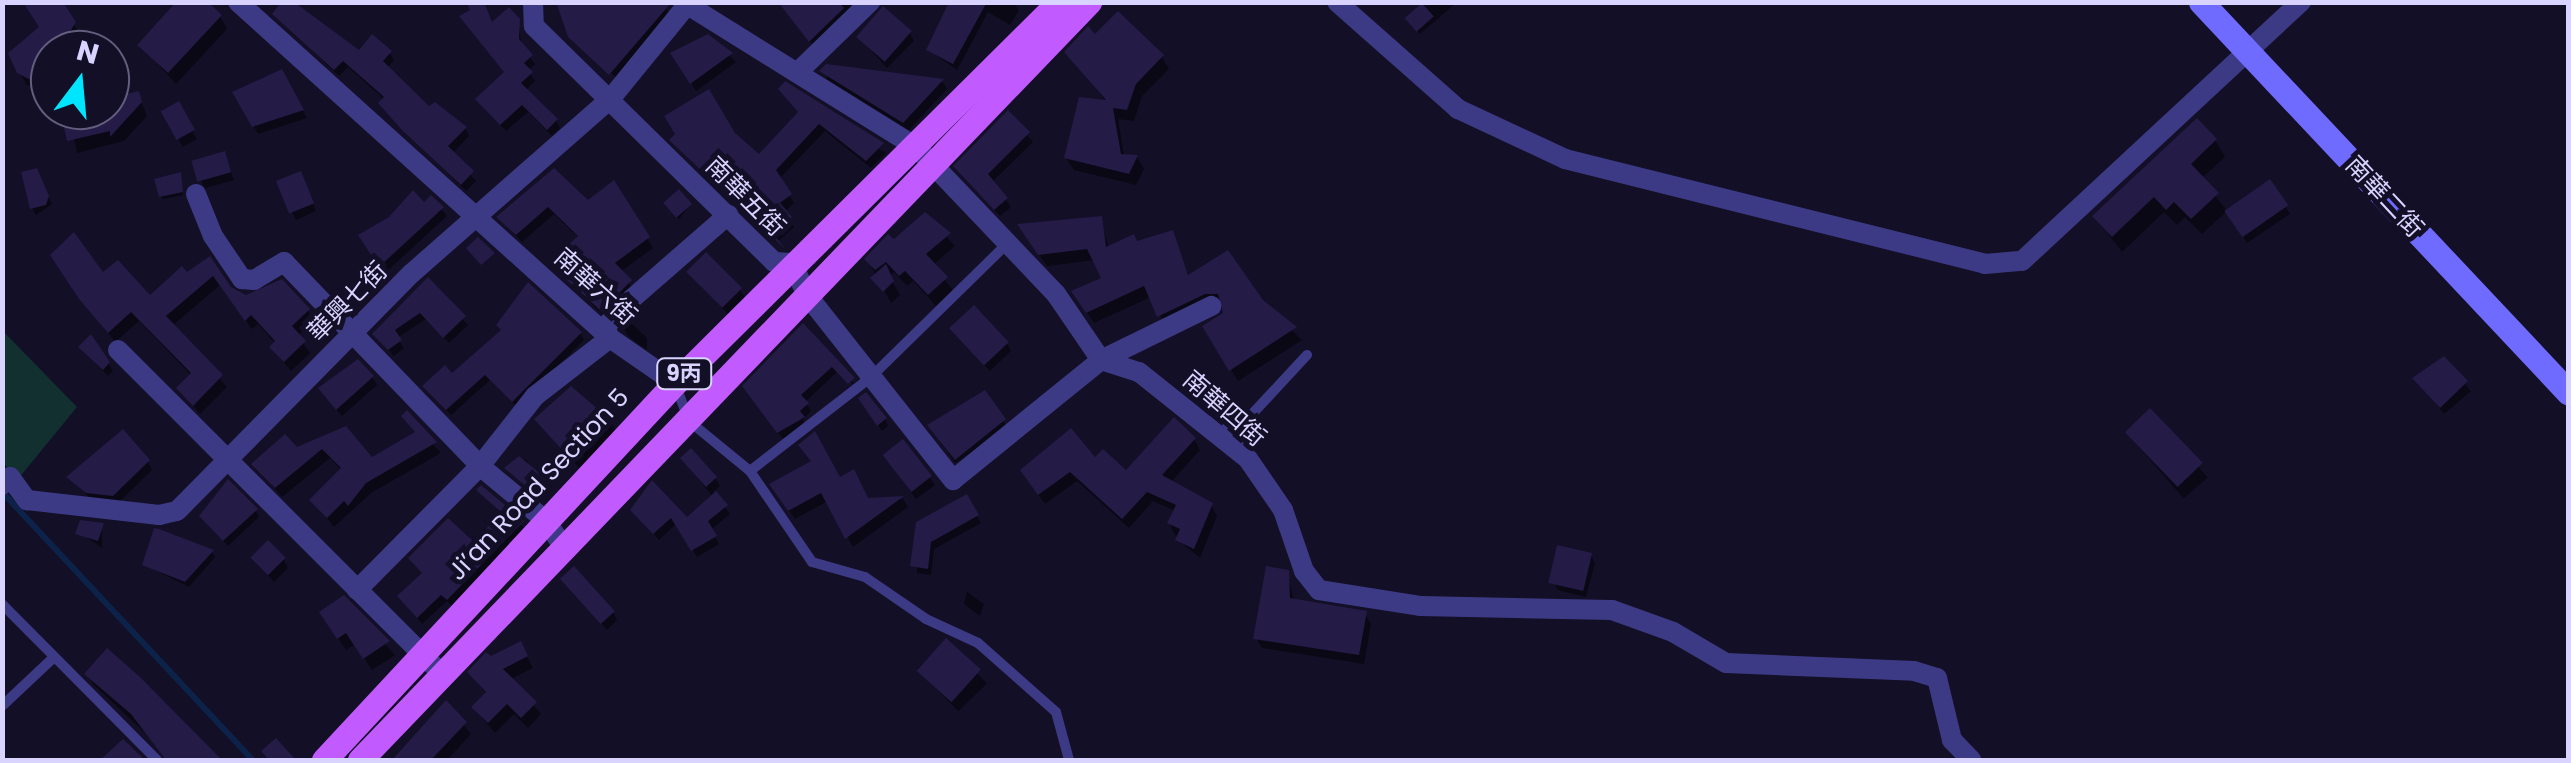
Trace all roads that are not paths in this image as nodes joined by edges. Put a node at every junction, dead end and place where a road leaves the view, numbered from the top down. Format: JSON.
{"nodes":[{"id":1,"x":533,"y":2,"type":"edge"},
{"id":2,"x":870,"y":2,"type":"edge"},
{"id":3,"x":1059,"y":2,"type":"edge"},
{"id":4,"x":1089,"y":2,"type":"edge"},
{"id":5,"x":1337,"y":2,"type":"edge"},
{"id":6,"x":2200,"y":2,"type":"edge"},
{"id":7,"x":2301,"y":2,"type":"edge"},
{"id":8,"x":685,"y":4,"type":"edge"},
{"id":9,"x":254,"y":6,"type":"edge"},
{"id":10,"x":2248,"y":53,"type":"junction"},
{"id":11,"x":800,"y":70,"type":"junction"},
{"id":12,"x":612,"y":97,"type":"junction"},
{"id":13,"x":916,"y":147,"type":"junction"},
{"id":14,"x":935,"y":165,"type":"junction"},
{"id":15,"x":196,"y":194,"type":"dead end"},
{"id":16,"x":728,"y":215,"type":"junction"},
{"id":17,"x":481,"y":216,"type":"junction"},
{"id":18,"x":1005,"y":246,"type":"junction"},
{"id":19,"x":792,"y":263,"type":"junction"},
{"id":20,"x":807,"y":294,"type":"junction"},
{"id":21,"x":1211,"y":306,"type":"dead end"},
{"id":22,"x":352,"y":333,"type":"junction"},
{"id":23,"x":610,"y":338,"type":"junction"},
{"id":24,"x":118,"y":350,"type":"dead end"},
{"id":25,"x":1306,"y":355,"type":"dead end"},
{"id":26,"x":1101,"y":360,"type":"junction"},
{"id":27,"x":871,"y":377,"type":"junction"},
{"id":28,"x":675,"y":383,"type":"junction"},
{"id":29,"x":2568,"y":392,"type":"edge"},
{"id":30,"x":689,"y":421,"type":"junction"},
{"id":31,"x":1218,"y":430,"type":"junction"},
{"id":32,"x":229,"y":462,"type":"junction"},
{"id":33,"x":480,"y":466,"type":"junction"},
{"id":34,"x":750,"y":471,"type":"junction"},
{"id":35,"x":6,"y":481,"type":"edge"},
{"id":36,"x":545,"y":520,"type":"junction"},
{"id":37,"x":566,"y":550,"type":"junction"},
{"id":38,"x":358,"y":590,"type":"junction"},
{"id":39,"x":2,"y":604,"type":"edge"},
{"id":40,"x":422,"y":658,"type":"junction"},
{"id":41,"x":52,"y":659,"type":"junction"},
{"id":42,"x":444,"y":676,"type":"junction"},
{"id":43,"x":2,"y":706,"type":"edge"},
{"id":44,"x":158,"y":760,"type":"edge"},
{"id":45,"x":324,"y":760,"type":"edge"},
{"id":46,"x":360,"y":760,"type":"edge"},
{"id":47,"x":1069,"y":760,"type":"edge"},
{"id":48,"x":1971,"y":760,"type":"edge"}],
"edges":[{"from":1,"to":12,"type":"street","name":"南華五街"},
{"from":2,"to":11,"type":"street"},
{"from":3,"to":13,"type":"main road","name":"Ji’an Road Section 5","number":"9丙"},
{"from":4,"to":14,"type":"main road","number":"9丙"},
{"from":5,"to":10,"type":"street"},
{"from":6,"to":10,"type":"street","name":"南華二街"},
{"from":7,"to":10,"type":"street"},
{"from":8,"to":11,"type":"street"},
{"from":8,"to":12,"type":"street","name":"華興七街"},
{"from":9,"to":17,"type":"street","name":"南華六街"},
{"from":10,"to":29,"type":"street","name":"南華二街"},
{"from":11,"to":13,"type":"street"},
{"from":12,"to":16,"type":"street","name":"南華五街"},
{"from":12,"to":17,"type":"street","name":"華興七街"},
{"from":13,"to":14,"type":"street"},
{"from":13,"to":19,"type":"main road","name":"Ji’an Road Section 5","number":"9丙"},
{"from":14,"to":18,"type":"street"},
{"from":14,"to":20,"type":"main road","number":"9丙"},
{"from":15,"to":22,"type":"street"},
{"from":16,"to":19,"type":"street","name":"南華五街"},
{"from":16,"to":23,"type":"street"},
{"from":17,"to":22,"type":"street","name":"華興七街"},
{"from":17,"to":23,"type":"street","name":"南華六街"},
{"from":18,"to":26,"type":"street"},
{"from":18,"to":27,"type":"lane"},
{"from":19,"to":20,"type":"street","name":"南華五街"},
{"from":19,"to":28,"type":"main road","name":"Ji’an Road Section 5","number":"9丙"},
{"from":20,"to":27,"type":"street","name":"南華五街"},
{"from":20,"to":30,"type":"main road","number":"9丙"},
{"from":21,"to":26,"type":"street"},
{"from":22,"to":32,"type":"street","name":"華興七街"},
{"from":22,"to":33,"type":"street"},
{"from":23,"to":28,"type":"street","name":"南華六街"},
{"from":23,"to":33,"type":"street"},
{"from":24,"to":32,"type":"street"},
{"from":25,"to":31,"type":"lane"},
{"from":26,"to":27,"type":"street","name":"南華五街"},
{"from":26,"to":31,"type":"street","name":"南華四街"},
{"from":27,"to":34,"type":"lane"},
{"from":28,"to":30,"type":"lane"},
{"from":28,"to":36,"type":"main road","name":"Ji’an Road Section 5","number":"9丙"},
{"from":30,"to":34,"type":"lane"},
{"from":30,"to":37,"type":"main road","number":"9丙"},
{"from":31,"to":48,"type":"street","name":"南華四街"},
{"from":32,"to":35,"type":"street","name":"華興七街"},
{"from":32,"to":38,"type":"street"},
{"from":33,"to":36,"type":"street"},
{"from":33,"to":38,"type":"street"},
{"from":34,"to":47,"type":"lane"},
{"from":36,"to":37,"type":"street"},
{"from":36,"to":40,"type":"main road","name":"Ji’an Road Section 5","number":"9丙"},
{"from":37,"to":42,"type":"main road","number":"9丙"},
{"from":38,"to":40,"type":"street"},
{"from":39,"to":41,"type":"lane"},
{"from":40,"to":42,"type":"street"},
{"from":40,"to":45,"type":"main road","name":"Ji’an Road Section 5","number":"9丙"},
{"from":41,"to":43,"type":"lane"},
{"from":41,"to":44,"type":"lane"},
{"from":42,"to":46,"type":"main road","number":"9丙"}]}
